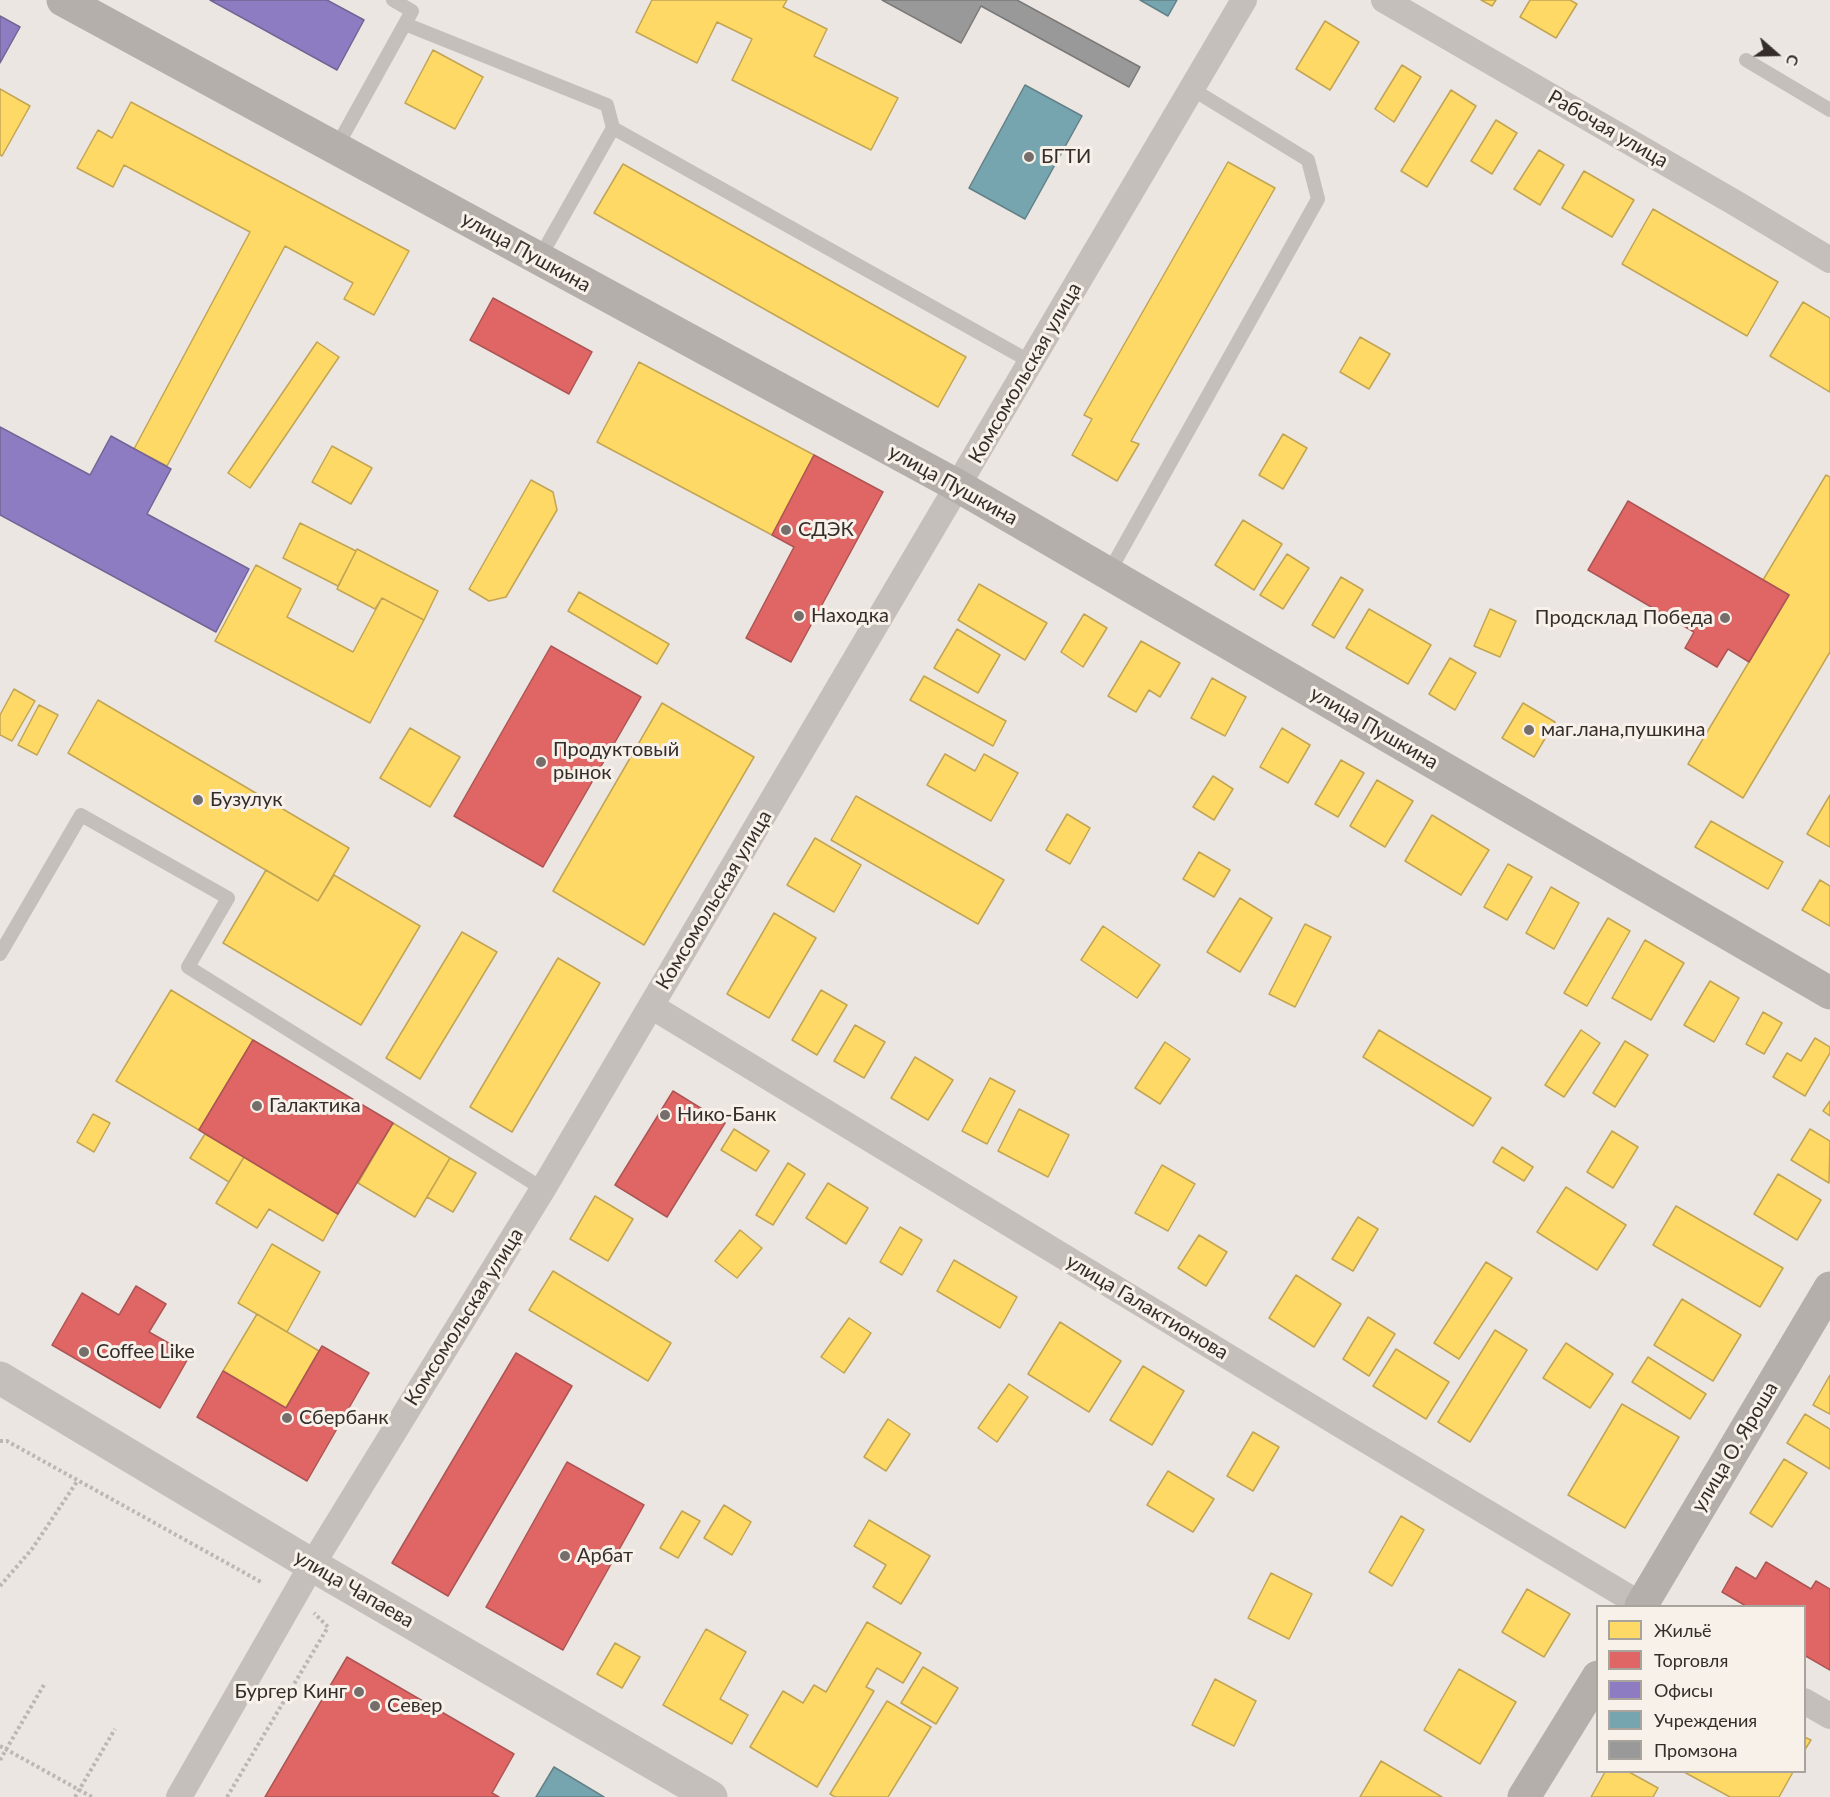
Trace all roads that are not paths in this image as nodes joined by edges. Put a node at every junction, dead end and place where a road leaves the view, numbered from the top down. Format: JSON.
{"nodes":[{"id":1,"x":63,"y":0,"type":"edge"},
{"id":2,"x":393,"y":0,"type":"edge"},
{"id":3,"x":1244,"y":0,"type":"edge"},
{"id":4,"x":1384,"y":0,"type":"edge"},
{"id":5,"x":405,"y":24,"type":"junction"},
{"id":6,"x":1746,"y":60,"type":"dead end"},
{"id":7,"x":1192,"y":89,"type":"junction"},
{"id":8,"x":1830,"y":110,"type":"edge"},
{"id":9,"x":613,"y":128,"type":"junction"},
{"id":10,"x":336,"y":148,"type":"junction"},
{"id":11,"x":538,"y":259,"type":"junction"},
{"id":12,"x":1830,"y":260,"type":"edge"},
{"id":13,"x":1031,"y":362,"type":"junction"},
{"id":14,"x":958,"y":486,"type":"junction"},
{"id":15,"x":1108,"y":574,"type":"junction"},
{"id":16,"x":0,"y":954,"type":"edge"},
{"id":17,"x":1830,"y":993,"type":"edge"},
{"id":18,"x":651,"y":1006,"type":"junction"},
{"id":19,"x":543,"y":1189,"type":"junction"},
{"id":20,"x":1830,"y":1288,"type":"edge"},
{"id":21,"x":0,"y":1378,"type":"edge"},
{"id":22,"x":312,"y":1565,"type":"junction"},
{"id":23,"x":1640,"y":1605,"type":"edge"},
{"id":24,"x":1643,"y":1605,"type":"edge"},
{"id":25,"x":1596,"y":1680,"type":"edge"},
{"id":26,"x":1806,"y":1702,"type":"edge"},
{"id":27,"x":1830,"y":1716,"type":"edge"},
{"id":28,"x":179,"y":1797,"type":"edge"},
{"id":29,"x":711,"y":1797,"type":"edge"},
{"id":30,"x":1524,"y":1797,"type":"edge"}],
"edges":[{"from":1,"to":10,"type":"main road","name":"улица Пушкина"},
{"from":2,"to":5,"type":"lane"},
{"from":3,"to":7,"type":"street","name":"Комсомольская улица"},
{"from":4,"to":12,"type":"street","name":"Рабочая улица"},
{"from":5,"to":9,"type":"lane"},
{"from":5,"to":10,"type":"lane"},
{"from":6,"to":8,"type":"lane"},
{"from":7,"to":13,"type":"street","name":"Комсомольская улица"},
{"from":7,"to":15,"type":"lane"},
{"from":9,"to":11,"type":"lane"},
{"from":9,"to":13,"type":"lane"},
{"from":10,"to":11,"type":"main road","name":"улица Пушкина"},
{"from":11,"to":14,"type":"main road","name":"улица Пушкина"},
{"from":13,"to":14,"type":"street","name":"Комсомольская улица"},
{"from":14,"to":15,"type":"main road","name":"улица Пушкина"},
{"from":14,"to":18,"type":"street","name":"Комсомольская улица"},
{"from":15,"to":17,"type":"main road","name":"улица Пушкина"},
{"from":16,"to":19,"type":"lane"},
{"from":18,"to":19,"type":"street","name":"Комсомольская улица"},
{"from":18,"to":23,"type":"street","name":"улица Галактионова"},
{"from":19,"to":22,"type":"street","name":"Комсомольская улица"},
{"from":20,"to":24,"type":"main road","name":"улица О. Яроша"},
{"from":21,"to":22,"type":"street","name":"улица Чапаева"},
{"from":22,"to":28,"type":"street","name":"Комсомольская улица"},
{"from":22,"to":29,"type":"street","name":"улица Чапаева"},
{"from":25,"to":30,"type":"main road"},
{"from":26,"to":27,"type":"street"}]}
